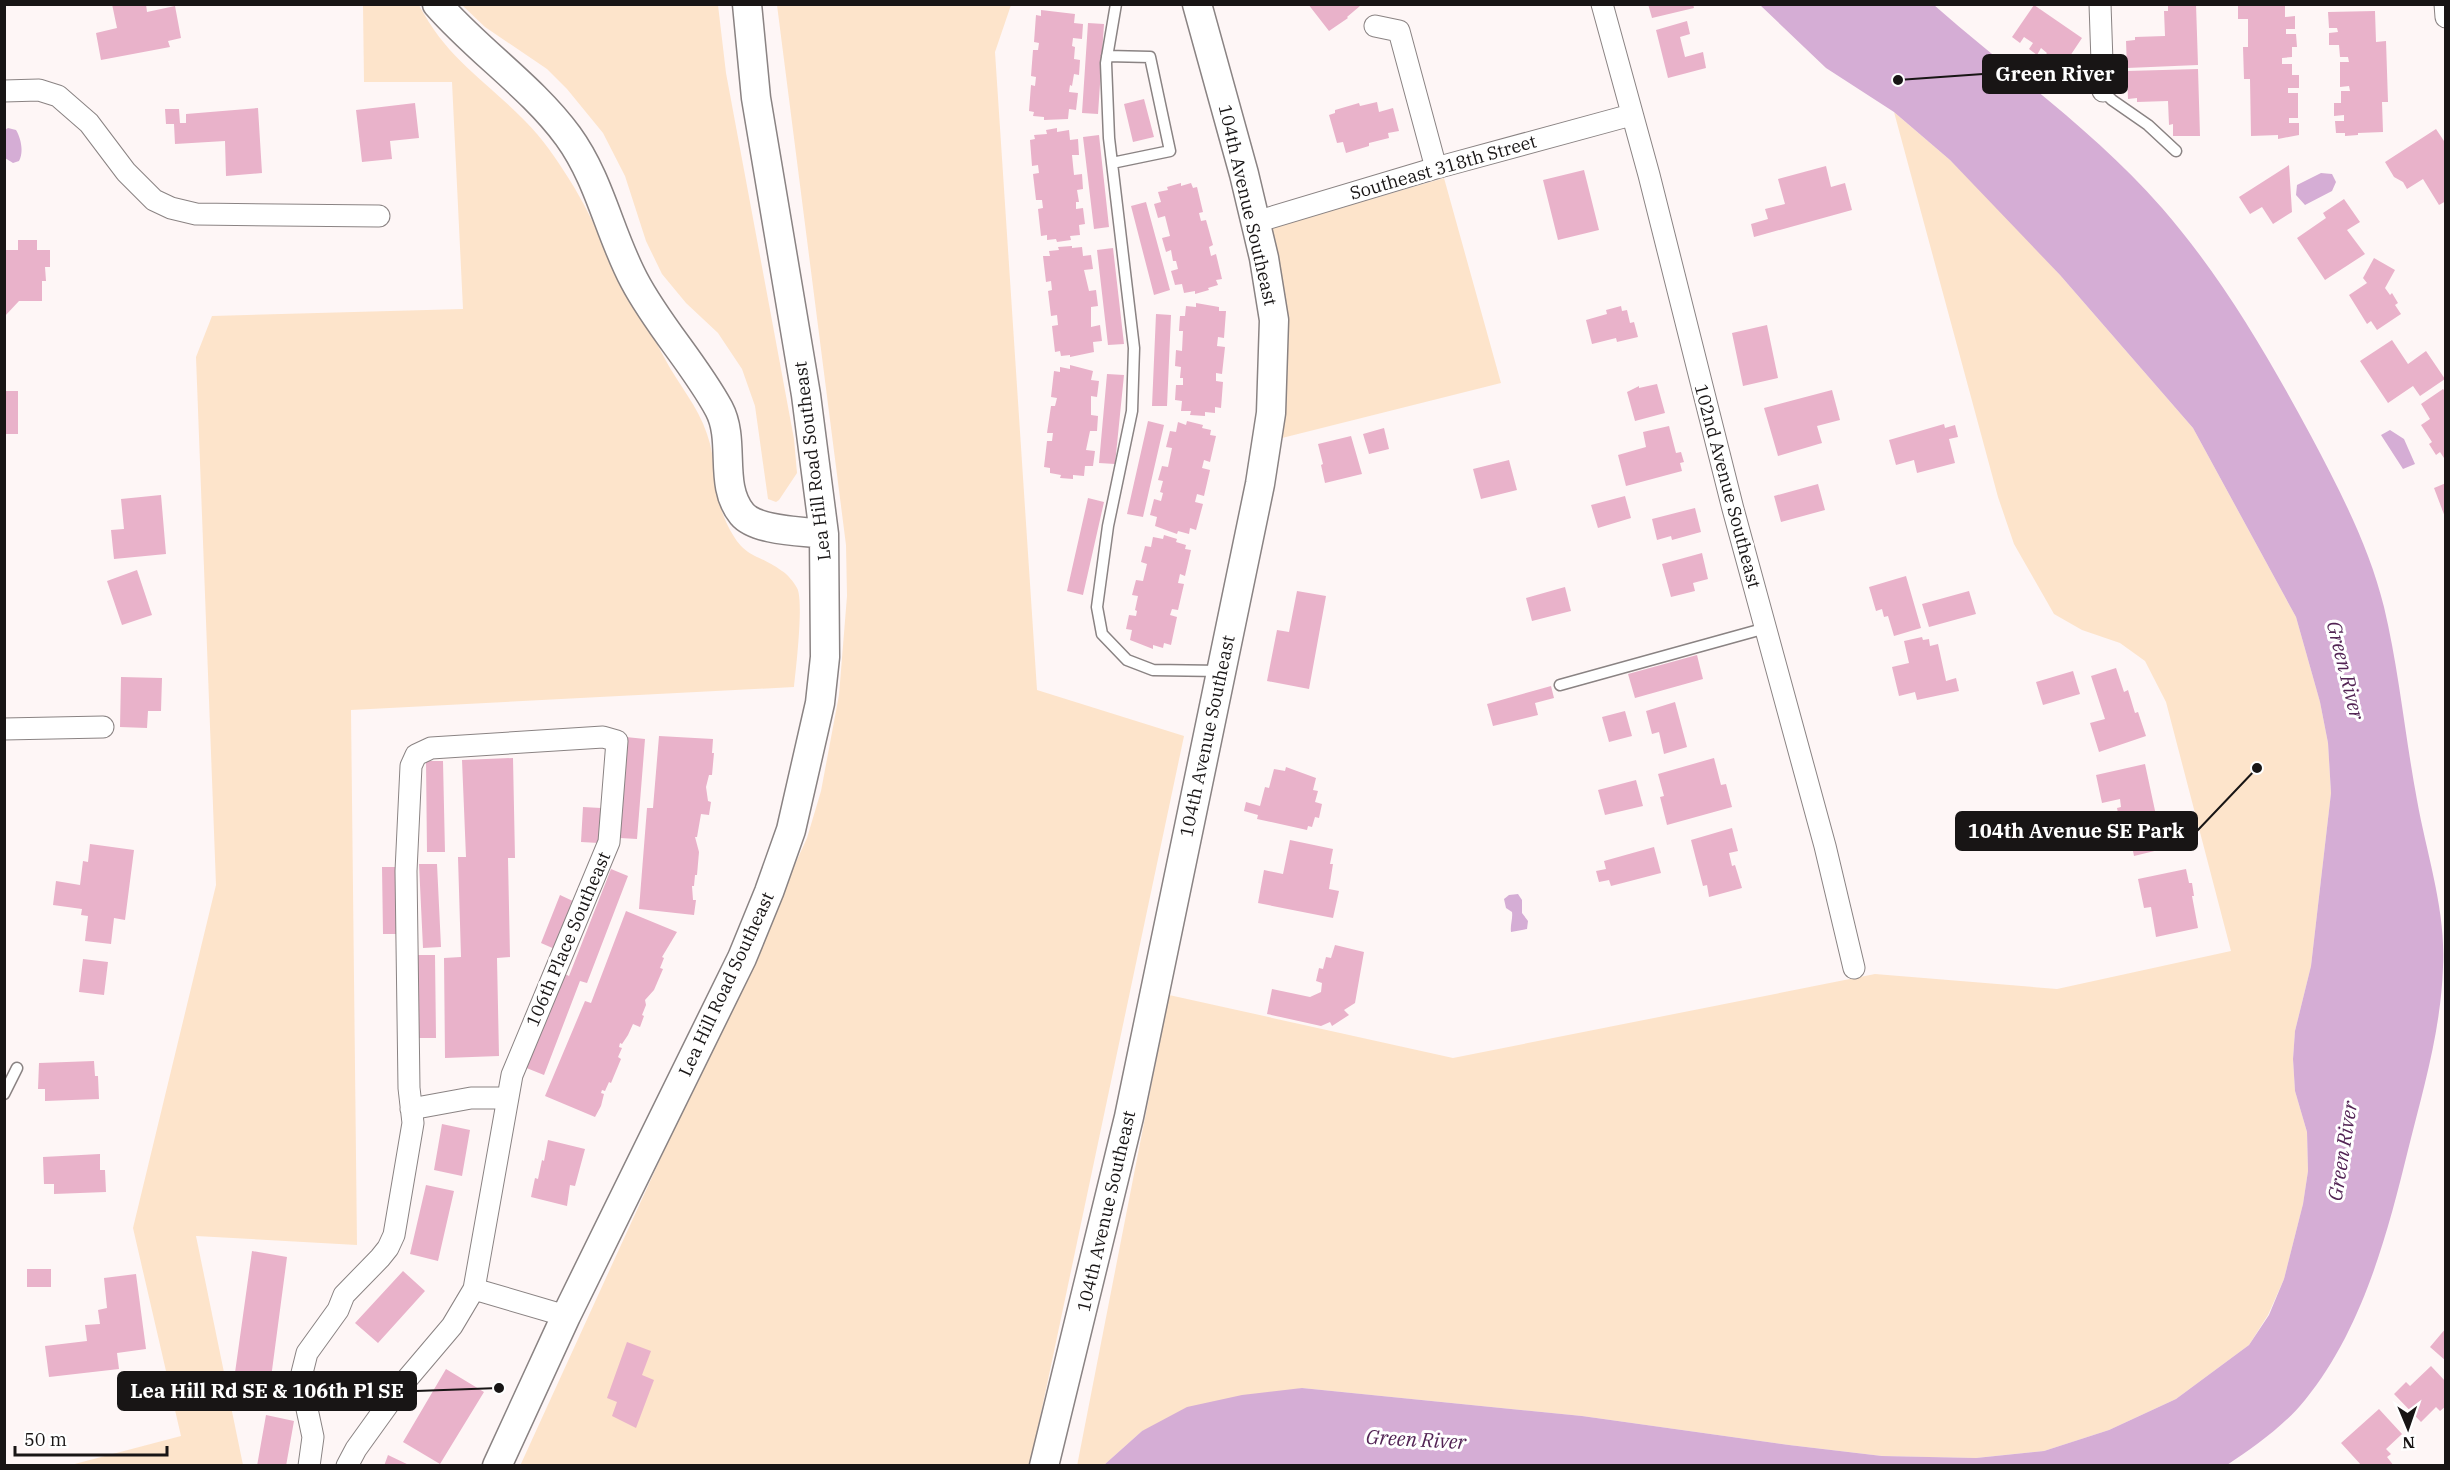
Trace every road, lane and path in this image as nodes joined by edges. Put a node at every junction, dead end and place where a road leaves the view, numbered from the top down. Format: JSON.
{"nodes":[{"id":1,"x":437,"y":4,"type":"edge"},
{"id":2,"x":747,"y":4,"type":"edge"},
{"id":3,"x":1116,"y":4,"type":"edge"},
{"id":4,"x":1197,"y":4,"type":"edge"},
{"id":5,"x":1602,"y":4,"type":"edge"},
{"id":6,"x":2100,"y":4,"type":"edge"},
{"id":7,"x":2445,"y":4,"type":"edge"},
{"id":8,"x":2445,"y":17,"type":"edge"},
{"id":9,"x":1375,"y":26,"type":"dead end"},
{"id":10,"x":1107,"y":56,"type":"junction"},
{"id":11,"x":4,"y":91,"type":"edge"},
{"id":12,"x":2103,"y":91,"type":"joint"},
{"id":13,"x":1632,"y":115,"type":"junction"},
{"id":14,"x":2176,"y":151,"type":"dead end"},
{"id":15,"x":1112,"y":163,"type":"junction"},
{"id":16,"x":1436,"y":168,"type":"junction"},
{"id":17,"x":379,"y":216,"type":"dead end"},
{"id":18,"x":1256,"y":222,"type":"junction"},
{"id":19,"x":824,"y":534,"type":"junction"},
{"id":20,"x":1766,"y":628,"type":"junction"},
{"id":21,"x":1221,"y":671,"type":"junction"},
{"id":22,"x":1560,"y":685,"type":"dead end"},
{"id":23,"x":103,"y":727,"type":"dead end"},
{"id":24,"x":4,"y":729,"type":"edge"},
{"id":25,"x":1854,"y":968,"type":"dead end"},
{"id":26,"x":17,"y":1068,"type":"dead end"},
{"id":27,"x":4,"y":1094,"type":"edge"},
{"id":28,"x":508,"y":1098,"type":"junction"},
{"id":29,"x":411,"y":1109,"type":"junction"},
{"id":30,"x":474,"y":1289,"type":"junction"},
{"id":31,"x":566,"y":1316,"type":"junction"},
{"id":32,"x":309,"y":1466,"type":"edge"},
{"id":33,"x":347,"y":1466,"type":"edge"},
{"id":34,"x":497,"y":1466,"type":"edge"},
{"id":35,"x":1044,"y":1466,"type":"edge"}],
"edges":[{"from":1,"to":19,"type":"street"},
{"from":2,"to":19,"type":"street","name":"Lea Hill Road Southeast"},
{"from":3,"to":10,"type":"lane"},
{"from":4,"to":18,"type":"street","name":"104th Avenue Southeast"},
{"from":5,"to":13,"type":"street","name":"102nd Avenue Southeast"},
{"from":6,"to":12,"type":"street"},
{"from":7,"to":8,"type":"street"},
{"from":9,"to":16,"type":"street"},
{"from":10,"to":15,"type":"lane"},
{"from":10,"to":15,"type":"lane"},
{"from":11,"to":17,"type":"street"},
{"from":12,"to":14,"type":"lane"},
{"from":13,"to":16,"type":"street","name":"Southeast 318th Street"},
{"from":13,"to":20,"type":"street","name":"102nd Avenue Southeast"},
{"from":15,"to":21,"type":"lane"},
{"from":16,"to":18,"type":"street","name":"Southeast 318th Street"},
{"from":18,"to":21,"type":"street","name":"104th Avenue Southeast"},
{"from":19,"to":31,"type":"street","name":"Lea Hill Road Southeast"},
{"from":20,"to":22,"type":"lane"},
{"from":20,"to":25,"type":"street","name":"102nd Avenue Southeast"},
{"from":21,"to":35,"type":"street","name":"104th Avenue Southeast"},
{"from":23,"to":24,"type":"street"},
{"from":26,"to":27,"type":"lane"},
{"from":28,"to":29,"type":"street"},
{"from":28,"to":29,"type":"street","name":"106th Place Southeast"},
{"from":28,"to":30,"type":"street","name":"106th Place Southeast"},
{"from":29,"to":32,"type":"street"},
{"from":30,"to":31,"type":"street"},
{"from":30,"to":33,"type":"street","name":"106th Place Southeast"},
{"from":31,"to":34,"type":"street","name":"Lea Hill Road Southeast"}]}
